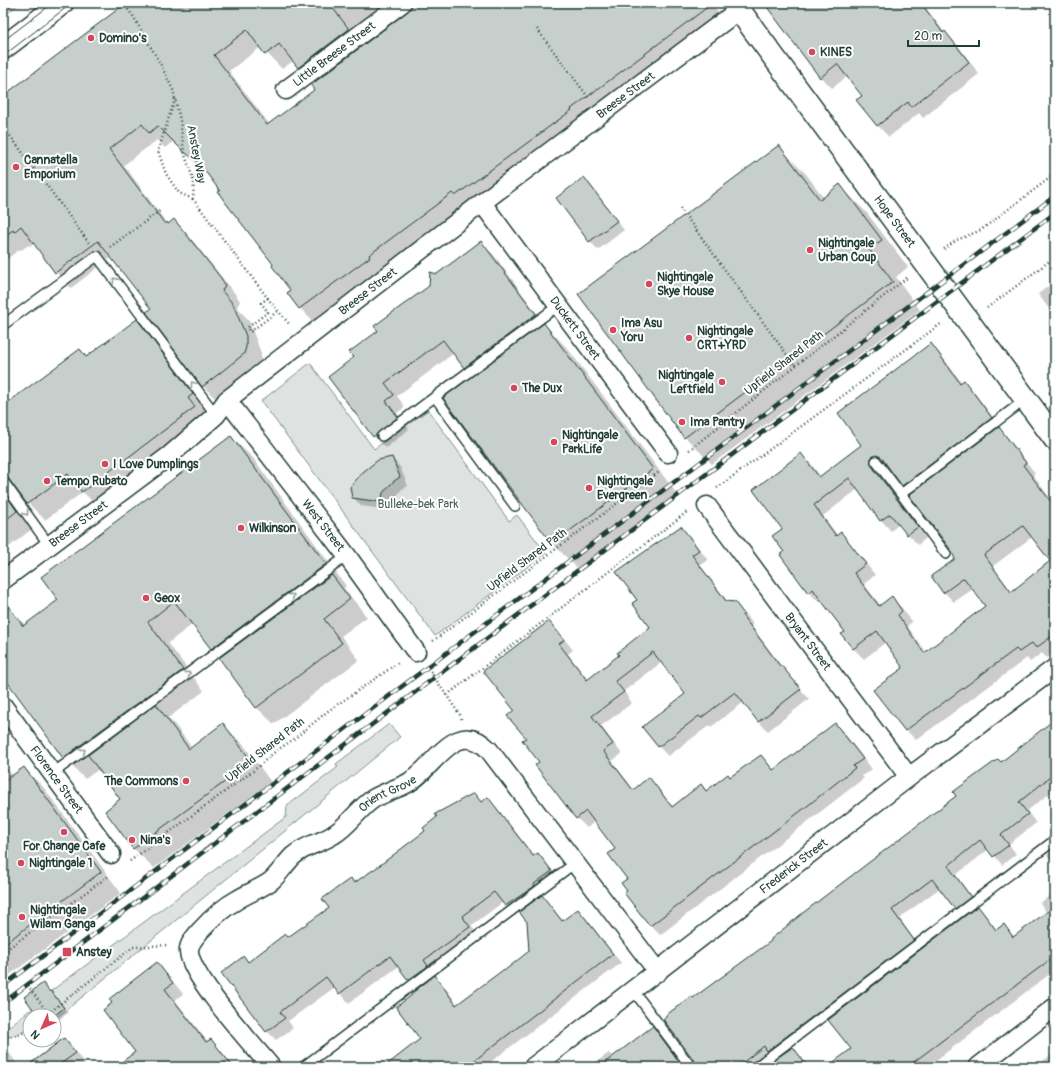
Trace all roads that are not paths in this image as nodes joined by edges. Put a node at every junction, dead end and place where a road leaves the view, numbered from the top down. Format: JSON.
{"nodes":[{"id":1,"x":62,"y":3,"type":"edge"},
{"id":2,"x":402,"y":3,"type":"edge"},
{"id":3,"x":736,"y":6,"type":"edge"},
{"id":4,"x":3,"y":48,"type":"edge"},
{"id":5,"x":286,"y":90,"type":"dead end"},
{"id":6,"x":482,"y":203,"type":"junction"},
{"id":7,"x":559,"y":305,"type":"junction"},
{"id":8,"x":3,"y":325,"type":"edge"},
{"id":9,"x":435,"y":397,"type":"junction"},
{"id":10,"x":1026,"y":399,"type":"junction"},
{"id":11,"x":227,"y":400,"type":"junction"},
{"id":12,"x":216,"y":415,"type":"junction"},
{"id":13,"x":1052,"y":427,"type":"edge"},
{"id":14,"x":382,"y":436,"type":"dead end"},
{"id":15,"x":668,"y":453,"type":"dead end"},
{"id":16,"x":876,"y":461,"type":"dead end"},
{"id":17,"x":3,"y":481,"type":"edge"},
{"id":18,"x":901,"y":494,"type":"junction"},
{"id":19,"x":515,"y":506,"type":"dead end"},
{"id":20,"x":707,"y":506,"type":"dead end"},
{"id":21,"x":49,"y":545,"type":"junction"},
{"id":22,"x":946,"y":554,"type":"dead end"},
{"id":23,"x":347,"y":556,"type":"junction"},
{"id":24,"x":3,"y":580,"type":"edge"},
{"id":25,"x":416,"y":652,"type":"road end"},
{"id":26,"x":1054,"y":671,"type":"edge"},
{"id":27,"x":3,"y":706,"type":"edge"},
{"id":28,"x":52,"y":774,"type":"junction"},
{"id":29,"x":909,"y":777,"type":"junction"},
{"id":30,"x":1055,"y":840,"type":"edge"},
{"id":31,"x":111,"y":854,"type":"dead end"},
{"id":32,"x":575,"y":863,"type":"junction"},
{"id":33,"x":658,"y":972,"type":"junction"},
{"id":34,"x":633,"y":990,"type":"junction"},
{"id":35,"x":1055,"y":1007,"type":"edge"},
{"id":36,"x":271,"y":1067,"type":"edge"},
{"id":37,"x":303,"y":1067,"type":"edge"},
{"id":38,"x":534,"y":1067,"type":"edge"},
{"id":39,"x":691,"y":1067,"type":"edge"},
{"id":40,"x":756,"y":1067,"type":"edge"},
{"id":41,"x":978,"y":1067,"type":"edge"}],
"edges":[{"from":1,"to":4,"type":"main road"},
{"from":2,"to":5,"type":"street","name":"Little Breese Street"},
{"from":3,"to":6,"type":"street","name":"Breese Street"},
{"from":3,"to":10,"type":"main road","name":"Hope Street"},
{"from":6,"to":7,"type":"street","name":"Duckett Street"},
{"from":6,"to":11,"type":"street","name":"Breese Street"},
{"from":7,"to":9,"type":"lane"},
{"from":7,"to":15,"type":"street","name":"Duckett Street"},
{"from":12,"to":8,"type":"lane","one_way":true},
{"from":9,"to":14,"type":"lane"},
{"from":9,"to":19,"type":"lane"},
{"from":10,"to":13,"type":"main road","name":"Hope Street"},
{"from":10,"to":18,"type":"lane"},
{"from":11,"to":12,"type":"street","name":"Breese Street"},
{"from":11,"to":23,"type":"street","name":"West Street"},
{"from":12,"to":21,"type":"street","name":"Breese Street"},
{"from":16,"to":18,"type":"lane"},
{"from":17,"to":21,"type":"lane","one_way":true},
{"from":18,"to":22,"type":"lane"},
{"from":20,"to":29,"type":"street","name":"Bryant Street"},
{"from":21,"to":24,"type":"street","name":"Breese Street"},
{"from":23,"to":25,"type":"street","name":"West Street"},
{"from":28,"to":23,"type":"lane","one_way":true},
{"from":26,"to":29,"type":"street","name":"Frederick Street"},
{"from":27,"to":28,"type":"street","name":"Florence Street"},
{"from":28,"to":31,"type":"street","name":"Florence Street"},
{"from":29,"to":33,"type":"street","name":"Frederick Street"},
{"from":30,"to":40,"type":"lane"},
{"from":32,"to":33,"type":"street"},
{"from":32,"to":36,"type":"street","name":"Orient Grove"},
{"from":32,"to":37,"type":"lane"},
{"from":33,"to":34,"type":"street","name":"Frederick Street"},
{"from":34,"to":38,"type":"street","name":"Frederick Street"},
{"from":34,"to":39,"type":"lane"},
{"from":35,"to":41,"type":"street"}]}
